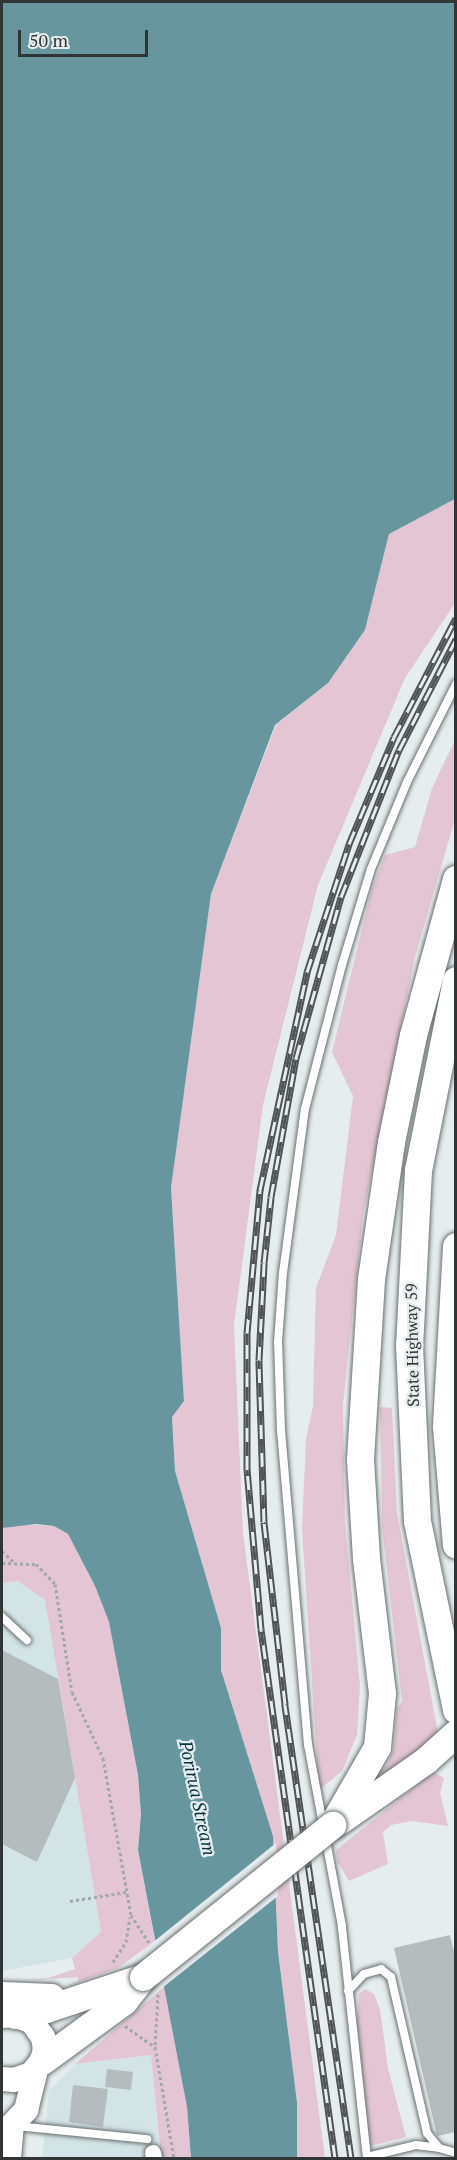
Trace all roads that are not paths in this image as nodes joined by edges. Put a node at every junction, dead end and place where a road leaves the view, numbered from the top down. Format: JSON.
{"nodes":[{"id":1,"x":456,"y":684,"type":"edge"},
{"id":2,"x":456,"y":879,"type":"edge"},
{"id":3,"x":456,"y":980,"type":"edge"},
{"id":4,"x":456,"y":1246,"type":"edge"},
{"id":5,"x":456,"y":1545,"type":"edge"},
{"id":6,"x":2,"y":1617,"type":"edge"},
{"id":7,"x":27,"y":1640,"type":"dead end"},
{"id":8,"x":456,"y":1710,"type":"edge"},
{"id":9,"x":456,"y":1733,"type":"edge"},
{"id":10,"x":332,"y":1826,"type":"junction"},
{"id":11,"x":143,"y":1977,"type":"junction"},
{"id":12,"x":348,"y":1991,"type":"junction"},
{"id":13,"x":6,"y":2010,"type":"edge"},
{"id":14,"x":39,"y":2066,"type":"junction"},
{"id":15,"x":2,"y":2079,"type":"edge"},
{"id":16,"x":7,"y":2126,"type":"edge"},
{"id":17,"x":439,"y":2148,"type":"junction"},
{"id":18,"x":151,"y":2150,"type":"edge"},
{"id":19,"x":456,"y":2153,"type":"edge"},
{"id":20,"x":9,"y":2158,"type":"edge"},
{"id":21,"x":367,"y":2158,"type":"edge"}],
"edges":[{"from":1,"to":12,"type":"lane"},
{"from":2,"to":10,"type":"main road"},
{"from":3,"to":8,"type":"main road","name":"State Highway 59"},
{"from":4,"to":5,"type":"main road","name":"State Highway 59"},
{"from":6,"to":7,"type":"lane"},
{"from":9,"to":10,"type":"main road"},
{"from":10,"to":11,"type":"main road","bridge":true},
{"from":11,"to":13,"type":"main road"},
{"from":11,"to":14,"type":"main road"},
{"from":12,"to":17,"type":"lane"},
{"from":12,"to":21,"type":"lane"},
{"from":13,"to":14,"type":"main road"},
{"from":14,"to":15,"type":"main road"},
{"from":14,"to":16,"type":"main road"},
{"from":16,"to":18,"type":"lane"},
{"from":16,"to":20,"type":"main road"},
{"from":17,"to":19,"type":"lane"},
{"from":17,"to":21,"type":"lane"}]}
